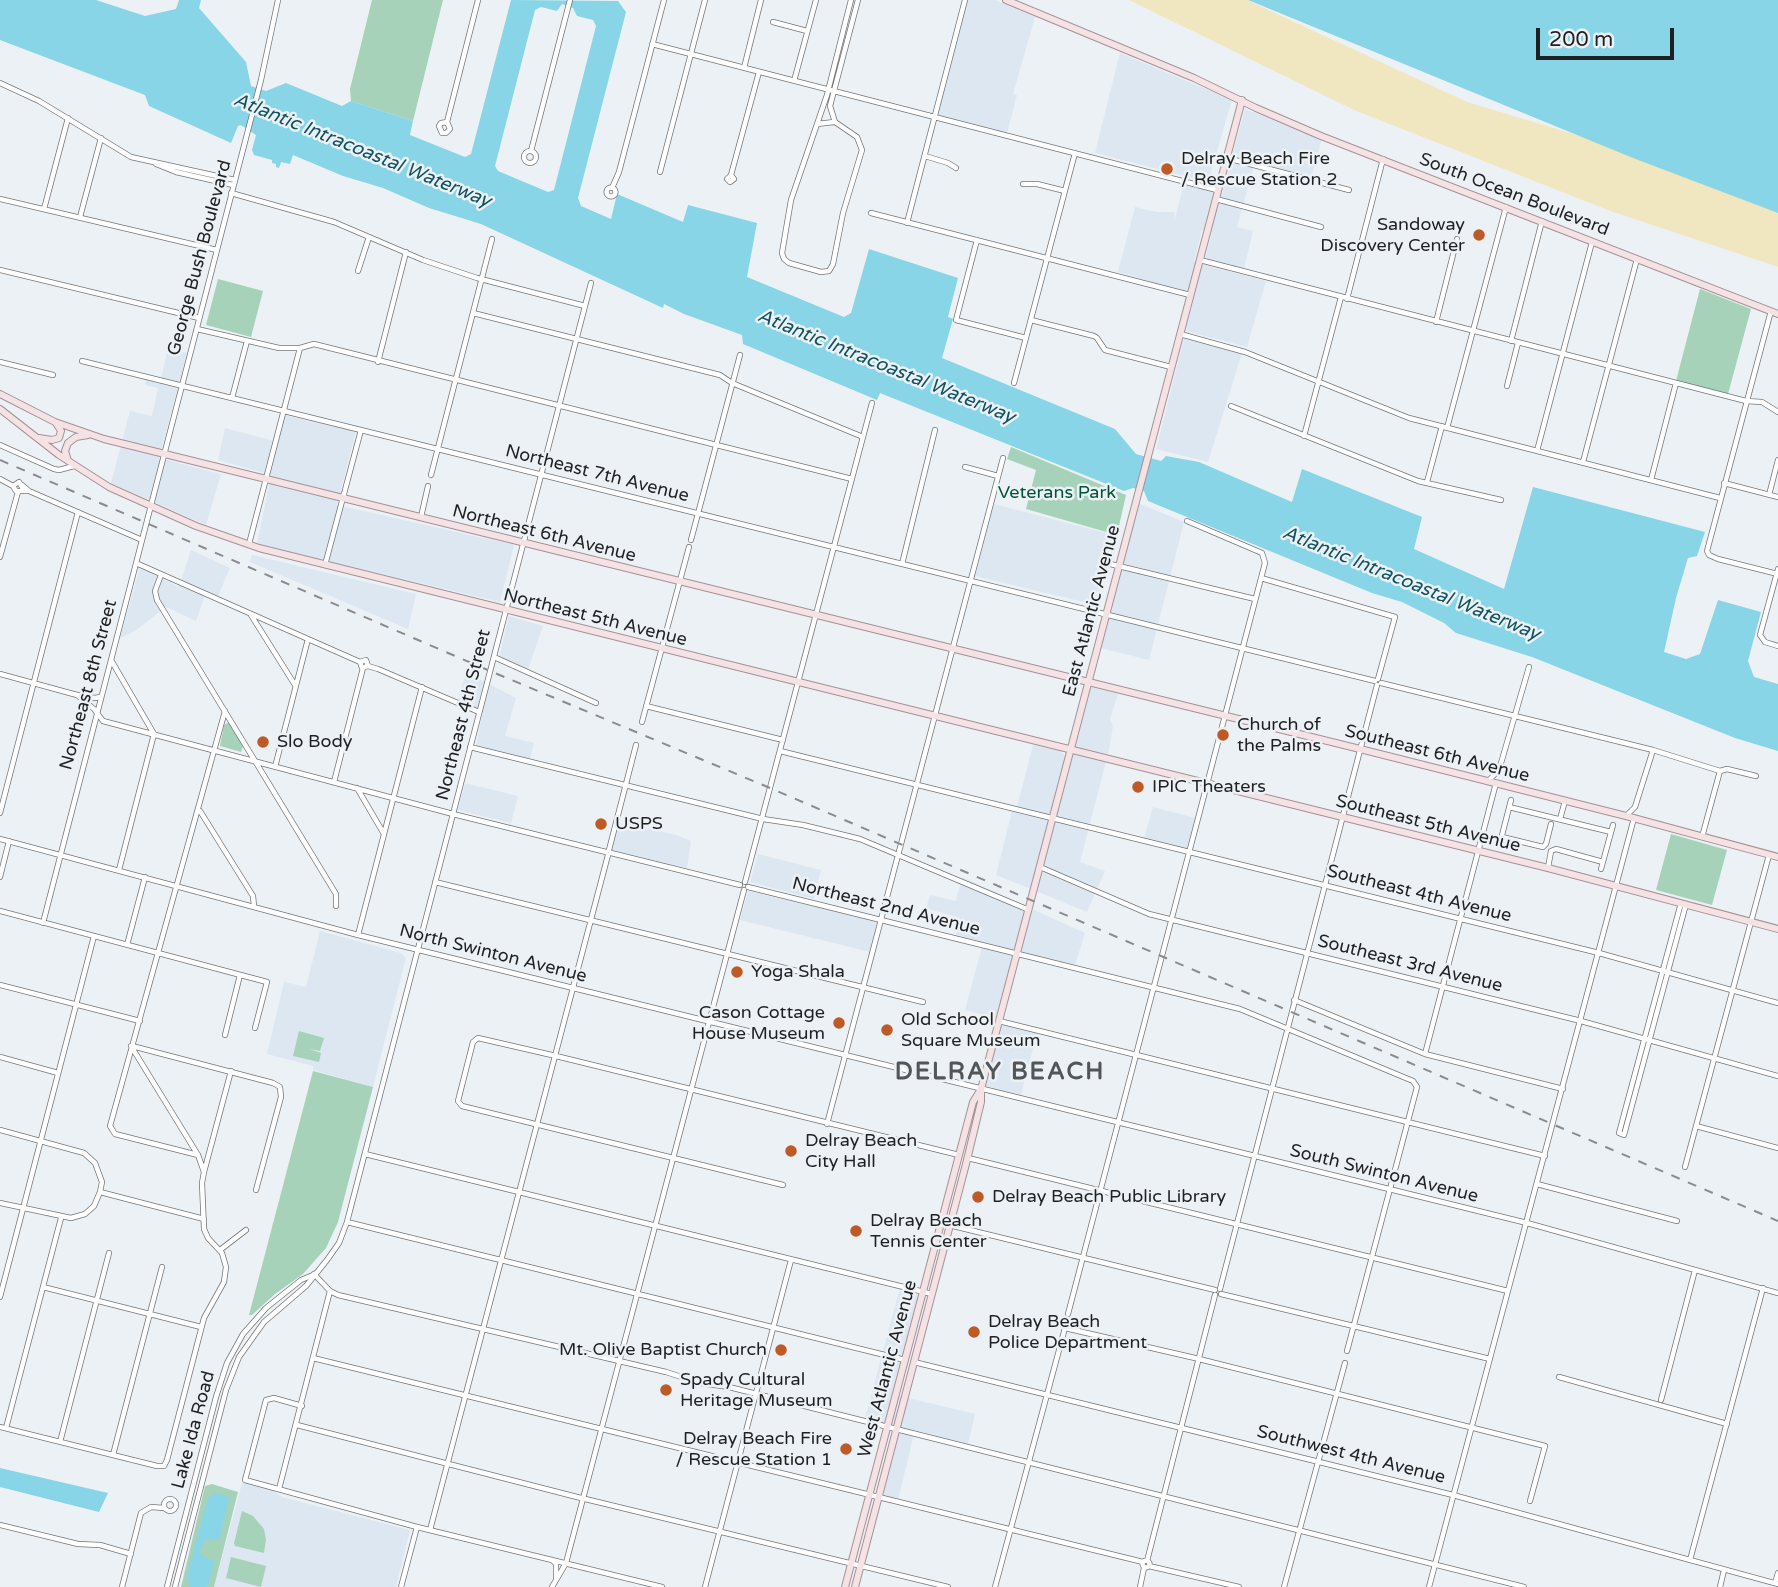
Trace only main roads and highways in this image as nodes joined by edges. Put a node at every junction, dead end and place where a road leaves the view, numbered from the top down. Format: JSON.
{"nodes":[{"id":1,"x":1006,"y":0,"type":"edge"},
{"id":2,"x":1242,"y":100,"type":"junction"},
{"id":3,"x":1774,"y":312,"type":"edge"},
{"id":4,"x":0,"y":394,"type":"edge"},
{"id":5,"x":0,"y":409,"type":"edge"},
{"id":6,"x":55,"y":422,"type":"junction"},
{"id":7,"x":90,"y":435,"type":"junction"},
{"id":8,"x":37,"y":438,"type":"junction"},
{"id":9,"x":71,"y":464,"type":"junction"},
{"id":10,"x":1088,"y":682,"type":"junction"},
{"id":11,"x":1070,"y":750,"type":"junction"},
{"id":12,"x":1778,"y":858,"type":"edge"},
{"id":13,"x":1778,"y":929,"type":"edge"},
{"id":14,"x":981,"y":1089,"type":"junction"},
{"id":15,"x":962,"y":1143,"type":"junction"},
{"id":16,"x":959,"y":1156,"type":"junction"},
{"id":17,"x":968,"y":1158,"type":"junction"},
{"id":18,"x":965,"y":1168,"type":"junction"},
{"id":19,"x":910,"y":1339,"type":"junction"},
{"id":20,"x":905,"y":1360,"type":"junction"},
{"id":21,"x":914,"y":1362,"type":"junction"},
{"id":22,"x":909,"y":1381,"type":"junction"},
{"id":23,"x":845,"y":1587,"type":"edge"},
{"id":24,"x":855,"y":1587,"type":"edge"}],
"edges":[{"from":1,"to":2,"type":"main road","name":"South Ocean Boulevard"},
{"from":2,"to":3,"type":"main road","name":"South Ocean Boulevard"},
{"from":2,"to":10,"type":"main road","name":"East Atlantic Avenue"},
{"from":4,"to":6,"type":"main road","name":"Northeast 6th Avenue"},
{"from":5,"to":8,"type":"main road","name":"Northeast 5th Avenue"},
{"from":6,"to":7,"type":"main road","name":"Northeast 6th Avenue"},
{"from":6,"to":8,"type":"main road"},
{"from":7,"to":9,"type":"main road"},
{"from":7,"to":10,"type":"main road","name":"Northeast 6th Avenue"},
{"from":8,"to":9,"type":"main road","name":"Northeast 5th Avenue"},
{"from":9,"to":11,"type":"main road","name":"Northeast 5th Avenue"},
{"from":10,"to":11,"type":"main road","name":"East Atlantic Avenue"},
{"from":10,"to":12,"type":"main road","name":"Southeast 6th Avenue"},
{"from":11,"to":13,"type":"main road","name":"Southeast 5th Avenue"},
{"from":11,"to":14,"type":"main road","name":"East Atlantic Avenue"},
{"from":14,"to":15,"type":"main road","name":"West Atlantic Avenue"},
{"from":14,"to":17,"type":"main road","name":"West Atlantic Avenue"},
{"from":15,"to":16,"type":"main road","name":"West Atlantic Avenue"},
{"from":15,"to":17,"type":"main road"},
{"from":16,"to":18,"type":"main road"},
{"from":16,"to":19,"type":"main road","name":"West Atlantic Avenue"},
{"from":17,"to":18,"type":"main road","name":"West Atlantic Avenue"},
{"from":18,"to":21,"type":"main road","name":"West Atlantic Avenue"},
{"from":19,"to":20,"type":"main road","name":"West Atlantic Avenue"},
{"from":19,"to":21,"type":"main road"},
{"from":20,"to":22,"type":"main road"},
{"from":20,"to":23,"type":"main road","name":"West Atlantic Avenue"},
{"from":21,"to":22,"type":"main road","name":"West Atlantic Avenue"},
{"from":22,"to":24,"type":"main road","name":"West Atlantic Avenue"}]}
